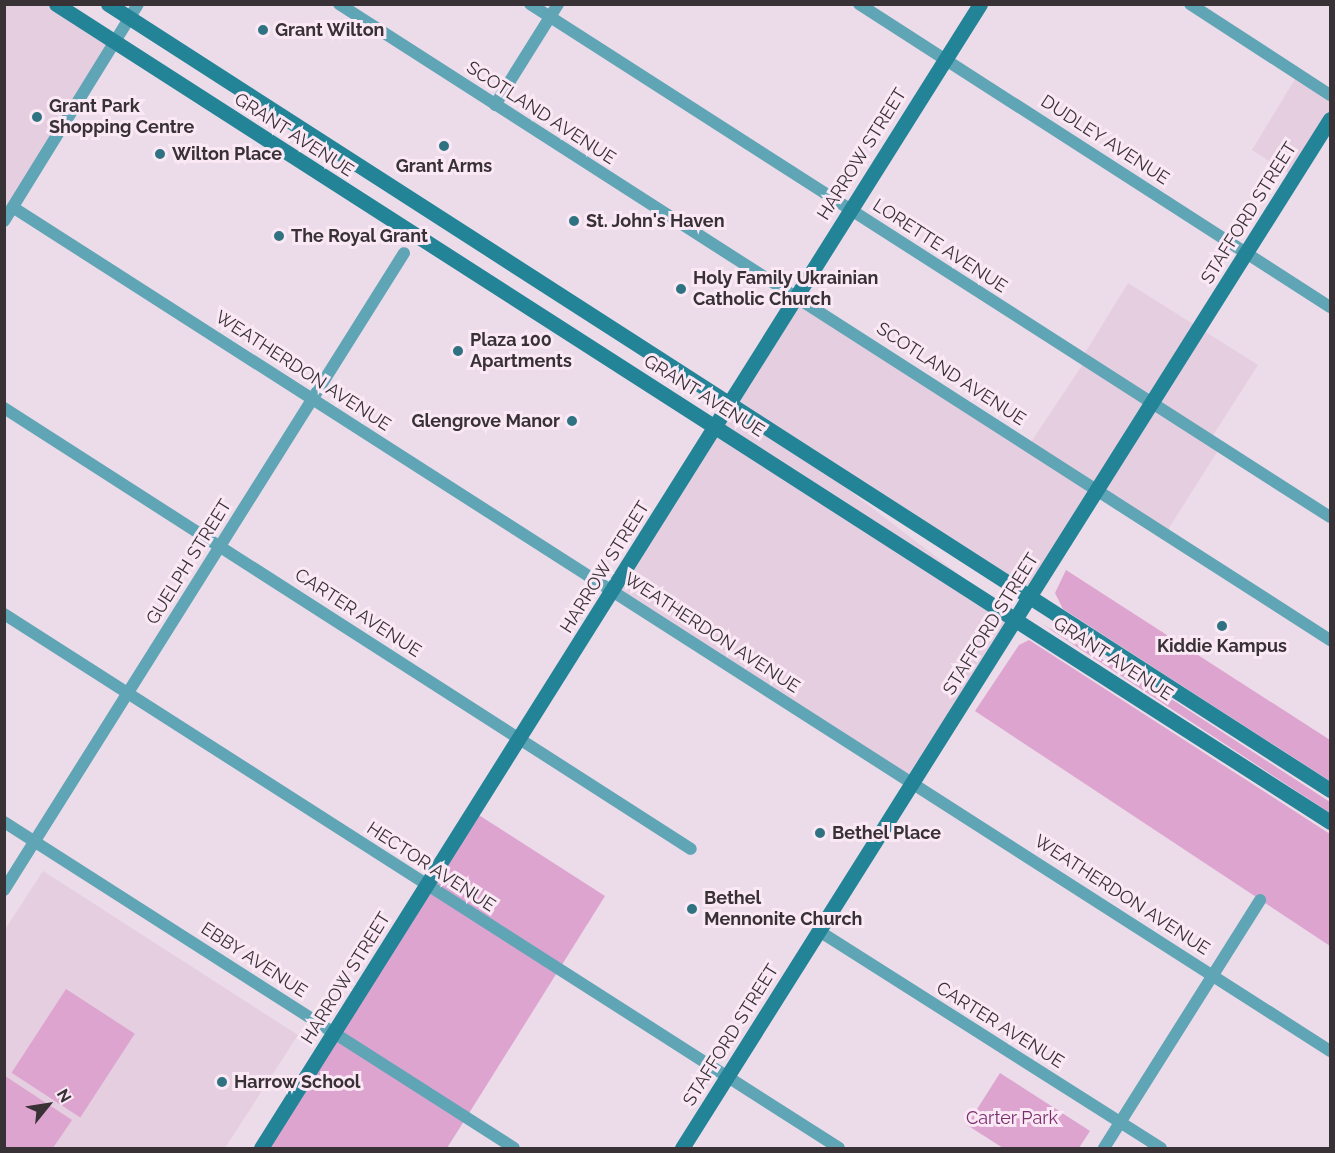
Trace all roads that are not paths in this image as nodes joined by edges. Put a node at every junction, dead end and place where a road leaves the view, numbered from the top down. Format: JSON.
{"nodes":[{"id":1,"x":56,"y":4,"type":"edge"},
{"id":2,"x":108,"y":4,"type":"edge"},
{"id":3,"x":138,"y":4,"type":"edge"},
{"id":4,"x":339,"y":4,"type":"edge"},
{"id":5,"x":530,"y":4,"type":"edge"},
{"id":6,"x":558,"y":4,"type":"edge"},
{"id":7,"x":859,"y":4,"type":"edge"},
{"id":8,"x":980,"y":4,"type":"edge"},
{"id":9,"x":1190,"y":4,"type":"edge"},
{"id":10,"x":550,"y":17,"type":"junction"},
{"id":11,"x":130,"y":19,"type":"junction"},
{"id":12,"x":115,"y":43,"type":"junction"},
{"id":13,"x":945,"y":57,"type":"junction"},
{"id":14,"x":1330,"y":95,"type":"edge"},
{"id":15,"x":495,"y":105,"type":"junction"},
{"id":16,"x":1330,"y":119,"type":"edge"},
{"id":17,"x":14,"y":208,"type":"junction"},
{"id":18,"x":850,"y":209,"type":"junction"},
{"id":19,"x":4,"y":221,"type":"edge"},
{"id":20,"x":404,"y":253,"type":"dead end"},
{"id":21,"x":1246,"y":253,"type":"junction"},
{"id":22,"x":796,"y":297,"type":"junction"},
{"id":23,"x":1330,"y":307,"type":"edge"},
{"id":24,"x":312,"y":398,"type":"junction"},
{"id":25,"x":730,"y":403,"type":"junction"},
{"id":26,"x":1154,"y":404,"type":"junction"},
{"id":27,"x":4,"y":408,"type":"edge"},
{"id":28,"x":716,"y":426,"type":"junction"},
{"id":29,"x":1098,"y":491,"type":"junction"},
{"id":30,"x":1330,"y":517,"type":"edge"},
{"id":31,"x":220,"y":546,"type":"junction"},
{"id":32,"x":613,"y":591,"type":"junction"},
{"id":33,"x":1031,"y":596,"type":"junction"},
{"id":34,"x":4,"y":614,"type":"edge"},
{"id":35,"x":1017,"y":619,"type":"junction"},
{"id":36,"x":1330,"y":640,"type":"edge"},
{"id":37,"x":128,"y":693,"type":"junction"},
{"id":38,"x":520,"y":739,"type":"junction"},
{"id":39,"x":913,"y":783,"type":"junction"},
{"id":40,"x":1330,"y":790,"type":"edge"},
{"id":41,"x":4,"y":822,"type":"edge"},
{"id":42,"x":1330,"y":822,"type":"edge"},
{"id":43,"x":35,"y":842,"type":"junction"},
{"id":44,"x":691,"y":849,"type":"dead end"},
{"id":45,"x":427,"y":887,"type":"junction"},
{"id":46,"x":4,"y":890,"type":"edge"},
{"id":47,"x":1260,"y":900,"type":"dead end"},
{"id":48,"x":819,"y":931,"type":"junction"},
{"id":49,"x":1213,"y":975,"type":"junction"},
{"id":50,"x":334,"y":1033,"type":"junction"},
{"id":51,"x":1330,"y":1051,"type":"edge"},
{"id":52,"x":727,"y":1076,"type":"junction"},
{"id":53,"x":1121,"y":1123,"type":"junction"},
{"id":54,"x":261,"y":1149,"type":"edge"},
{"id":55,"x":514,"y":1149,"type":"edge"},
{"id":56,"x":682,"y":1149,"type":"edge"},
{"id":57,"x":839,"y":1149,"type":"edge"},
{"id":58,"x":1104,"y":1149,"type":"edge"},
{"id":59,"x":1161,"y":1149,"type":"edge"}],
"edges":[{"from":1,"to":12,"type":"main road","name":"GRANT AVENUE"},
{"from":2,"to":11,"type":"main road","name":"GRANT AVENUE"},
{"from":3,"to":11,"type":"street"},
{"from":4,"to":15,"type":"street","name":"SCOTLAND AVENUE"},
{"from":5,"to":10,"type":"street","name":"LORETTE AVENUE"},
{"from":6,"to":10,"type":"street"},
{"from":7,"to":13,"type":"street","name":"DUDLEY AVENUE"},
{"from":8,"to":13,"type":"main road","name":"HARROW STREET"},
{"from":9,"to":14,"type":"street"},
{"from":10,"to":15,"type":"street"},
{"from":10,"to":18,"type":"street","name":"LORETTE AVENUE"},
{"from":11,"to":12,"type":"street"},
{"from":11,"to":25,"type":"main road","name":"GRANT AVENUE"},
{"from":12,"to":17,"type":"street"},
{"from":12,"to":28,"type":"main road","name":"GRANT AVENUE"},
{"from":13,"to":18,"type":"main road","name":"HARROW STREET"},
{"from":13,"to":21,"type":"street","name":"DUDLEY AVENUE"},
{"from":15,"to":22,"type":"street","name":"SCOTLAND AVENUE"},
{"from":16,"to":21,"type":"main road","name":"STAFFORD STREET"},
{"from":17,"to":19,"type":"street"},
{"from":17,"to":24,"type":"street","name":"WEATHERDON AVENUE"},
{"from":18,"to":22,"type":"main road","name":"HARROW STREET"},
{"from":18,"to":26,"type":"street","name":"LORETTE AVENUE"},
{"from":20,"to":24,"type":"street","name":"GUELPH STREET"},
{"from":21,"to":23,"type":"street","name":"DUDLEY AVENUE"},
{"from":21,"to":26,"type":"main road","name":"STAFFORD STREET"},
{"from":22,"to":25,"type":"main road","name":"HARROW STREET"},
{"from":22,"to":29,"type":"street","name":"SCOTLAND AVENUE"},
{"from":24,"to":31,"type":"street","name":"GUELPH STREET"},
{"from":24,"to":32,"type":"street","name":"WEATHERDON AVENUE"},
{"from":25,"to":28,"type":"main road","name":"HARROW STREET"},
{"from":25,"to":33,"type":"main road","name":"GRANT AVENUE"},
{"from":26,"to":29,"type":"main road","name":"STAFFORD STREET"},
{"from":26,"to":30,"type":"street","name":"LORETTE AVENUE"},
{"from":27,"to":31,"type":"street","name":"CARTER AVENUE"},
{"from":28,"to":32,"type":"main road","name":"HARROW STREET"},
{"from":28,"to":35,"type":"main road","name":"GRANT AVENUE"},
{"from":29,"to":33,"type":"main road","name":"STAFFORD STREET"},
{"from":29,"to":36,"type":"street","name":"SCOTLAND AVENUE"},
{"from":31,"to":37,"type":"street","name":"GUELPH STREET"},
{"from":31,"to":38,"type":"street","name":"CARTER AVENUE"},
{"from":32,"to":38,"type":"main road","name":"HARROW STREET"},
{"from":32,"to":39,"type":"street","name":"WEATHERDON AVENUE"},
{"from":33,"to":35,"type":"main road","name":"STAFFORD STREET"},
{"from":33,"to":40,"type":"main road","name":"GRANT AVENUE"},
{"from":34,"to":37,"type":"street","name":"HECTOR AVENUE"},
{"from":35,"to":39,"type":"main road","name":"STAFFORD STREET"},
{"from":35,"to":42,"type":"main road","name":"GRANT AVENUE"},
{"from":37,"to":43,"type":"street","name":"GUELPH STREET"},
{"from":37,"to":45,"type":"street","name":"HECTOR AVENUE"},
{"from":38,"to":44,"type":"street","name":"CARTER AVENUE"},
{"from":38,"to":45,"type":"main road","name":"HARROW STREET"},
{"from":39,"to":48,"type":"main road","name":"STAFFORD STREET"},
{"from":39,"to":49,"type":"street","name":"WEATHERDON AVENUE"},
{"from":41,"to":43,"type":"street","name":"EBBY AVENUE"},
{"from":43,"to":46,"type":"street","name":"GUELPH STREET"},
{"from":43,"to":50,"type":"street","name":"EBBY AVENUE"},
{"from":45,"to":50,"type":"main road","name":"HARROW STREET"},
{"from":45,"to":52,"type":"street","name":"HECTOR AVENUE"},
{"from":47,"to":49,"type":"street"},
{"from":48,"to":52,"type":"main road","name":"STAFFORD STREET"},
{"from":48,"to":53,"type":"street","name":"CARTER AVENUE"},
{"from":49,"to":51,"type":"street","name":"WEATHERDON AVENUE"},
{"from":49,"to":53,"type":"street"},
{"from":50,"to":54,"type":"main road","name":"HARROW STREET"},
{"from":50,"to":55,"type":"street","name":"EBBY AVENUE"},
{"from":52,"to":56,"type":"main road","name":"STAFFORD STREET"},
{"from":52,"to":57,"type":"street","name":"HECTOR AVENUE"},
{"from":53,"to":58,"type":"street"},
{"from":53,"to":59,"type":"street","name":"CARTER AVENUE"}]}
